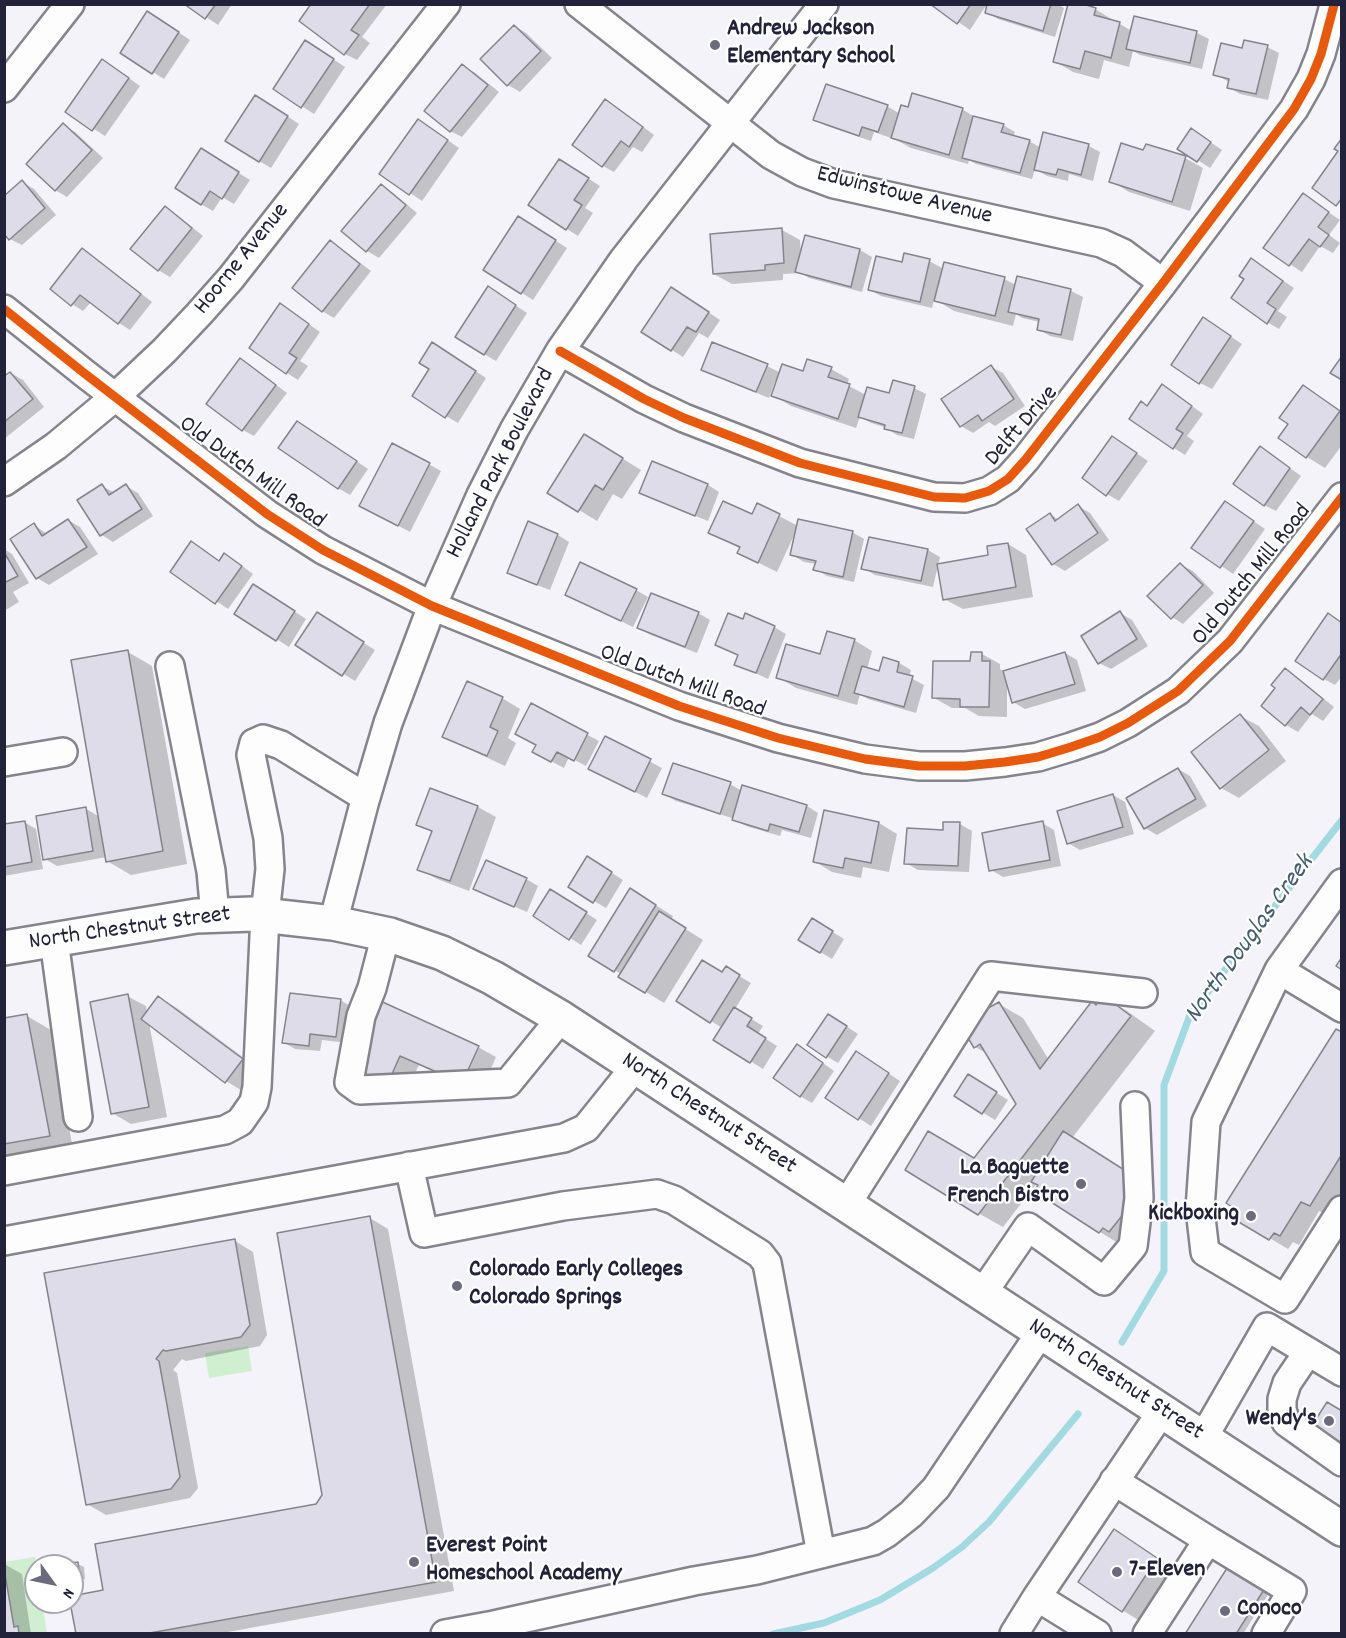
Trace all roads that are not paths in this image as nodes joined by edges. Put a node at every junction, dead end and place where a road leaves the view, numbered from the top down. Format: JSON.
{"nodes":[{"id":1,"x":70,"y":4,"type":"edge"},
{"id":2,"x":446,"y":4,"type":"edge"},
{"id":3,"x":579,"y":4,"type":"edge"},
{"id":4,"x":824,"y":4,"type":"edge"},
{"id":5,"x":1333,"y":5,"type":"edge"},
{"id":6,"x":1341,"y":7,"type":"edge"},
{"id":7,"x":4,"y":88,"type":"edge"},
{"id":8,"x":730,"y":122,"type":"junction"},
{"id":9,"x":1163,"y":283,"type":"junction"},
{"id":10,"x":4,"y":309,"type":"edge"},
{"id":11,"x":560,"y":351,"type":"junction"},
{"id":12,"x":115,"y":397,"type":"junction"},
{"id":13,"x":4,"y":482,"type":"edge"},
{"id":14,"x":1341,"y":497,"type":"edge"},
{"id":15,"x":432,"y":606,"type":"junction"},
{"id":16,"x":170,"y":666,"type":"dead end"},
{"id":17,"x":63,"y":752,"type":"dead end"},
{"id":18,"x":4,"y":762,"type":"edge"},
{"id":19,"x":365,"y":798,"type":"junction"},
{"id":20,"x":1341,"y":883,"type":"edge"},
{"id":21,"x":215,"y":915,"type":"junction"},
{"id":22,"x":265,"y":915,"type":"junction"},
{"id":23,"x":333,"y":923,"type":"junction"},
{"id":24,"x":386,"y":934,"type":"junction"},
{"id":25,"x":54,"y":940,"type":"junction"},
{"id":26,"x":4,"y":948,"type":"edge"},
{"id":27,"x":1279,"y":970,"type":"junction"},
{"id":28,"x":1143,"y":993,"type":"dead end"},
{"id":29,"x":1341,"y":1008,"type":"edge"},
{"id":30,"x":561,"y":1018,"type":"junction"},
{"id":31,"x":635,"y":1066,"type":"junction"},
{"id":32,"x":1135,"y":1106,"type":"dead end"},
{"id":33,"x":78,"y":1117,"type":"dead end"},
{"id":34,"x":409,"y":1166,"type":"junction"},
{"id":35,"x":4,"y":1171,"type":"edge"},
{"id":36,"x":846,"y":1205,"type":"junction"},
{"id":37,"x":1341,"y":1210,"type":"edge"},
{"id":38,"x":4,"y":1241,"type":"edge"},
{"id":39,"x":982,"y":1294,"type":"junction"},
{"id":40,"x":1285,"y":1299,"type":"junction"},
{"id":41,"x":1267,"y":1327,"type":"junction"},
{"id":42,"x":1041,"y":1332,"type":"junction"},
{"id":43,"x":1308,"y":1352,"type":"junction"},
{"id":44,"x":1341,"y":1372,"type":"edge"},
{"id":45,"x":1162,"y":1411,"type":"junction"},
{"id":46,"x":1203,"y":1438,"type":"junction"},
{"id":47,"x":1341,"y":1462,"type":"edge"},
{"id":48,"x":1114,"y":1481,"type":"junction"},
{"id":49,"x":1341,"y":1529,"type":"edge"},
{"id":50,"x":1208,"y":1540,"type":"junction"},
{"id":51,"x":821,"y":1554,"type":"junction"},
{"id":52,"x":1036,"y":1597,"type":"junction"},
{"id":53,"x":1085,"y":1630,"type":"edge"},
{"id":54,"x":445,"y":1634,"type":"edge"},
{"id":55,"x":1014,"y":1634,"type":"edge"},
{"id":56,"x":1147,"y":1634,"type":"edge"},
{"id":57,"x":1266,"y":1634,"type":"edge"}],
"edges":[{"from":1,"to":7,"type":"street"},
{"from":2,"to":12,"type":"street","name":"Hoorne Avenue"},
{"from":3,"to":8,"type":"street","name":"Edwinstowe Avenue"},
{"from":4,"to":8,"type":"street","name":"Holland Park Boulevard"},
{"from":5,"to":6,"type":"street"},
{"from":5,"to":9,"type":"street","name":"Delft Drive"},
{"from":8,"to":9,"type":"street","name":"Edwinstowe Avenue"},
{"from":8,"to":11,"type":"street","name":"Holland Park Boulevard"},
{"from":9,"to":11,"type":"street","name":"Delft Drive"},
{"from":10,"to":12,"type":"street","name":"Old Dutch Mill Road"},
{"from":11,"to":15,"type":"street","name":"Holland Park Boulevard"},
{"from":12,"to":13,"type":"street","name":"Hoorne Avenue"},
{"from":12,"to":15,"type":"street","name":"Old Dutch Mill Road"},
{"from":14,"to":15,"type":"street","name":"Old Dutch Mill Road"},
{"from":15,"to":19,"type":"street","name":"Holland Park Boulevard"},
{"from":16,"to":21,"type":"street"},
{"from":17,"to":18,"type":"street"},
{"from":19,"to":22,"type":"street"},
{"from":19,"to":23,"type":"street","name":"Holland Park Boulevard"},
{"from":20,"to":27,"type":"street"},
{"from":21,"to":22,"type":"main road","name":"North Chestnut Street"},
{"from":21,"to":25,"type":"main road","name":"North Chestnut Street"},
{"from":22,"to":23,"type":"main road","name":"North Chestnut Street"},
{"from":22,"to":35,"type":"street"},
{"from":23,"to":24,"type":"main road","name":"North Chestnut Street"},
{"from":24,"to":30,"type":"main road","name":"North Chestnut Street"},
{"from":24,"to":30,"type":"street"},
{"from":25,"to":26,"type":"main road","name":"North Chestnut Street"},
{"from":25,"to":33,"type":"street"},
{"from":27,"to":29,"type":"street"},
{"from":27,"to":40,"type":"street"},
{"from":28,"to":36,"type":"street"},
{"from":30,"to":31,"type":"main road","name":"North Chestnut Street"},
{"from":31,"to":34,"type":"street"},
{"from":31,"to":36,"type":"main road","name":"North Chestnut Street"},
{"from":32,"to":39,"type":"street"},
{"from":34,"to":38,"type":"street"},
{"from":34,"to":51,"type":"street"},
{"from":36,"to":39,"type":"main road","name":"North Chestnut Street"},
{"from":37,"to":40,"type":"street"},
{"from":39,"to":42,"type":"main road","name":"North Chestnut Street"},
{"from":40,"to":41,"type":"street"},
{"from":41,"to":43,"type":"street"},
{"from":41,"to":46,"type":"street"},
{"from":42,"to":45,"type":"main road","name":"North Chestnut Street"},
{"from":42,"to":51,"type":"street"},
{"from":43,"to":44,"type":"street"},
{"from":43,"to":47,"type":"street"},
{"from":45,"to":46,"type":"main road","name":"North Chestnut Street"},
{"from":45,"to":48,"type":"street"},
{"from":46,"to":49,"type":"main road","name":"North Chestnut Street"},
{"from":48,"to":50,"type":"street"},
{"from":48,"to":52,"type":"street"},
{"from":50,"to":56,"type":"street"},
{"from":50,"to":57,"type":"street"},
{"from":51,"to":54,"type":"street"},
{"from":52,"to":53,"type":"street"},
{"from":52,"to":55,"type":"street"}]}
